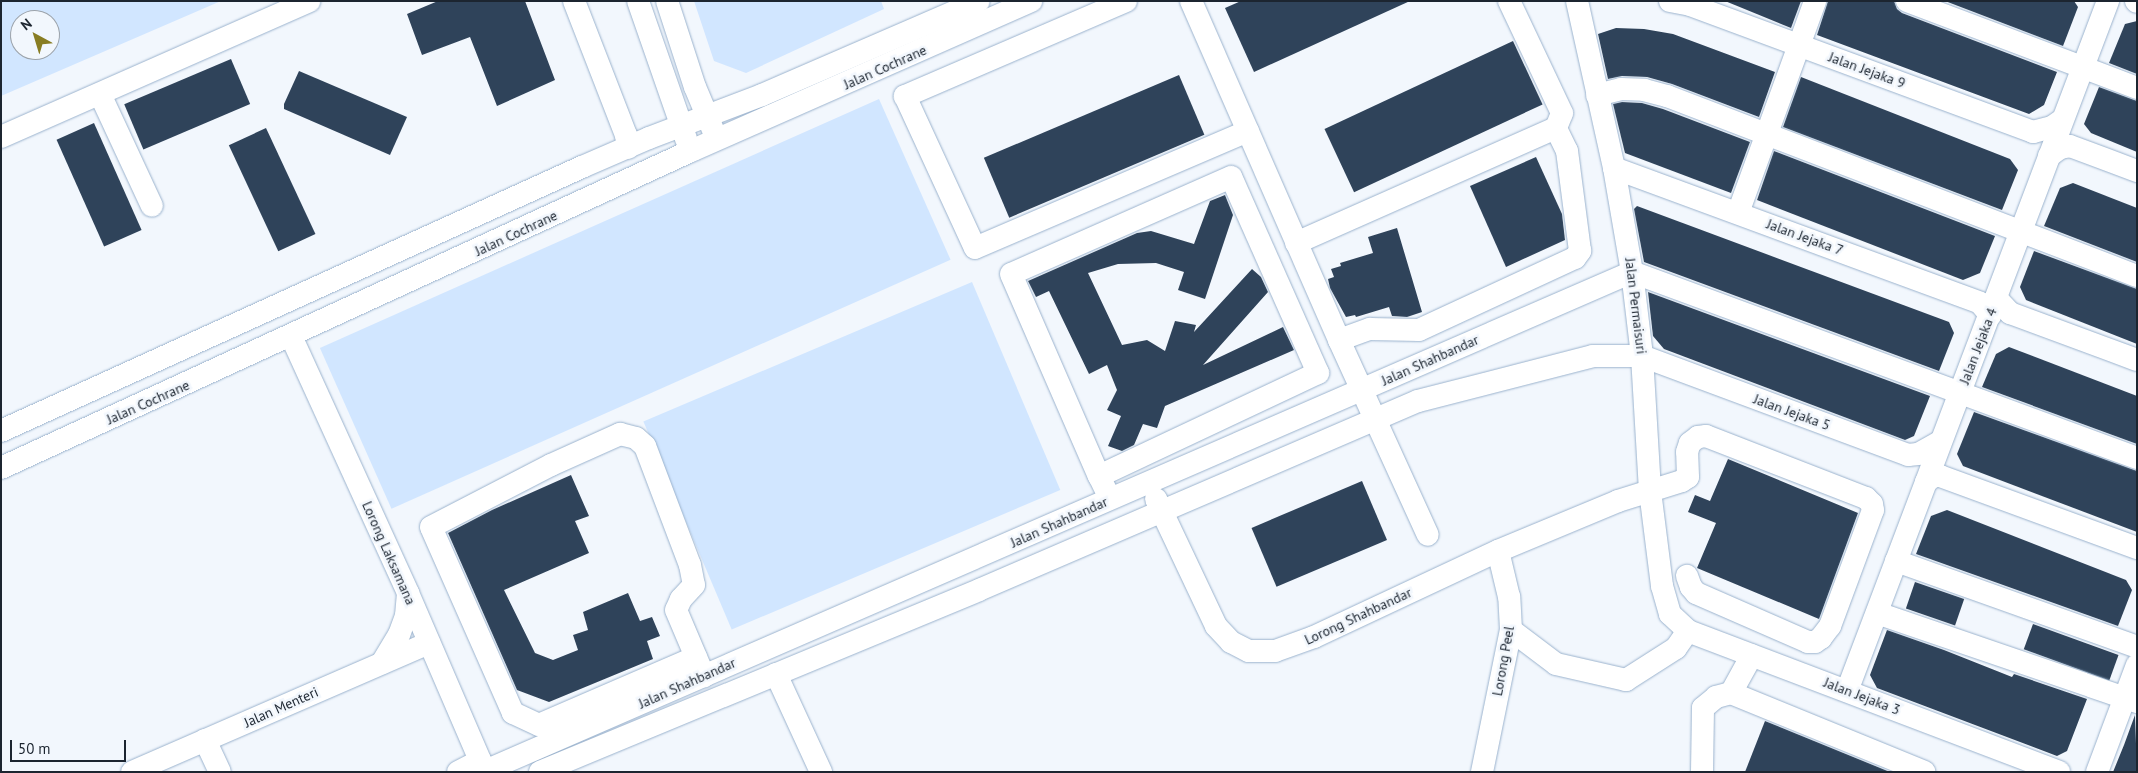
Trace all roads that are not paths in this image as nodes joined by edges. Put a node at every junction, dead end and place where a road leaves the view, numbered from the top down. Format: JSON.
{"nodes":[{"id":1,"x":309,"y":1,"type":"edge"},
{"id":2,"x":574,"y":1,"type":"edge"},
{"id":3,"x":638,"y":1,"type":"edge"},
{"id":4,"x":667,"y":1,"type":"edge"},
{"id":5,"x":980,"y":1,"type":"edge"},
{"id":6,"x":1032,"y":1,"type":"edge"},
{"id":7,"x":1126,"y":1,"type":"edge"},
{"id":8,"x":1191,"y":1,"type":"edge"},
{"id":9,"x":1509,"y":1,"type":"edge"},
{"id":10,"x":1577,"y":1,"type":"edge"},
{"id":11,"x":1670,"y":1,"type":"edge"},
{"id":12,"x":1815,"y":1,"type":"edge"},
{"id":13,"x":1907,"y":1,"type":"edge"},
{"id":14,"x":2108,"y":1,"type":"edge"},
{"id":15,"x":1799,"y":45,"type":"junction"},
{"id":16,"x":2083,"y":67,"type":"junction"},
{"id":17,"x":2137,"y":88,"type":"edge"},
{"id":18,"x":100,"y":94,"type":"junction"},
{"id":19,"x":1597,"y":95,"type":"junction"},
{"id":20,"x":707,"y":116,"type":"junction"},
{"id":21,"x":2062,"y":120,"type":"junction"},
{"id":22,"x":681,"y":126,"type":"junction"},
{"id":23,"x":1556,"y":128,"type":"junction"},
{"id":24,"x":1248,"y":131,"type":"junction"},
{"id":25,"x":1766,"y":134,"type":"junction"},
{"id":26,"x":1,"y":138,"type":"edge"},
{"id":27,"x":718,"y":140,"type":"junction"},
{"id":28,"x":628,"y":148,"type":"junction"},
{"id":29,"x":692,"y":151,"type":"junction"},
{"id":30,"x":2049,"y":156,"type":"junction"},
{"id":31,"x":1614,"y":168,"type":"junction"},
{"id":32,"x":2137,"y":171,"type":"edge"},
{"id":33,"x":152,"y":206,"type":"dead end"},
{"id":34,"x":1738,"y":212,"type":"junction"},
{"id":35,"x":2020,"y":232,"type":"junction"},
{"id":36,"x":1296,"y":243,"type":"junction"},
{"id":37,"x":1632,"y":272,"type":"junction"},
{"id":38,"x":2137,"y":276,"type":"edge"},
{"id":39,"x":1993,"y":307,"type":"junction"},
{"id":40,"x":292,"y":336,"type":"junction"},
{"id":41,"x":1339,"y":340,"type":"junction"},
{"id":42,"x":1642,"y":356,"type":"junction"},
{"id":43,"x":2137,"y":360,"type":"edge"},
{"id":44,"x":1361,"y":390,"type":"junction"},
{"id":45,"x":1960,"y":393,"type":"junction"},
{"id":46,"x":1375,"y":420,"type":"junction"},
{"id":47,"x":1,"y":431,"type":"edge"},
{"id":48,"x":1941,"y":442,"type":"junction"},
{"id":49,"x":2137,"y":458,"type":"edge"},
{"id":50,"x":1,"y":468,"type":"edge"},
{"id":51,"x":1099,"y":476,"type":"junction"},
{"id":52,"x":1926,"y":482,"type":"junction"},
{"id":53,"x":1148,"y":483,"type":"junction"},
{"id":54,"x":1650,"y":491,"type":"junction"},
{"id":55,"x":1110,"y":499,"type":"junction"},
{"id":56,"x":1161,"y":512,"type":"junction"},
{"id":57,"x":1428,"y":535,"type":"dead end"},
{"id":58,"x":2137,"y":548,"type":"edge"},
{"id":59,"x":1498,"y":551,"type":"junction"},
{"id":60,"x":1896,"y":562,"type":"junction"},
{"id":61,"x":1687,"y":576,"type":"dead end"},
{"id":62,"x":408,"y":593,"type":"junction"},
{"id":63,"x":1877,"y":612,"type":"junction"},
{"id":64,"x":1670,"y":614,"type":"joint"},
{"id":65,"x":1511,"y":630,"type":"junction"},
{"id":66,"x":1688,"y":631,"type":"junction"},
{"id":67,"x":429,"y":643,"type":"junction"},
{"id":68,"x":2137,"y":647,"type":"edge"},
{"id":69,"x":1752,"y":655,"type":"junction"},
{"id":70,"x":382,"y":663,"type":"junction"},
{"id":71,"x":2137,"y":665,"type":"edge"},
{"id":72,"x":700,"y":666,"type":"junction"},
{"id":73,"x":776,"y":674,"type":"junction"},
{"id":74,"x":1847,"y":690,"type":"junction"},
{"id":75,"x":1730,"y":693,"type":"junction"},
{"id":76,"x":2131,"y":700,"type":"edge"},
{"id":77,"x":205,"y":740,"type":"junction"},
{"id":78,"x":166,"y":765,"type":"edge"},
{"id":79,"x":483,"y":768,"type":"edge"},
{"id":80,"x":132,"y":772,"type":"edge"},
{"id":81,"x":220,"y":772,"type":"edge"},
{"id":82,"x":458,"y":772,"type":"edge"},
{"id":83,"x":540,"y":772,"type":"edge"},
{"id":84,"x":821,"y":772,"type":"edge"},
{"id":85,"x":1482,"y":772,"type":"edge"},
{"id":86,"x":1702,"y":772,"type":"edge"},
{"id":87,"x":1925,"y":772,"type":"edge"},
{"id":88,"x":2059,"y":772,"type":"edge"},
{"id":89,"x":2097,"y":772,"type":"edge"}],
"edges":[{"from":1,"to":18,"type":"street"},
{"from":2,"to":28,"type":"street"},
{"from":3,"to":22,"type":"street"},
{"from":4,"to":20,"type":"street"},
{"from":5,"to":20,"type":"street","name":"Jalan Cochrane"},
{"from":6,"to":27,"type":"street","name":"Jalan Cochrane"},
{"from":7,"to":24,"type":"street"},
{"from":8,"to":24,"type":"street"},
{"from":9,"to":23,"type":"street"},
{"from":10,"to":19,"type":"street","name":"Jalan Permaisuri"},
{"from":11,"to":15,"type":"street","name":"Jalan Jejaka 9"},
{"from":12,"to":15,"type":"street"},
{"from":13,"to":16,"type":"street"},
{"from":14,"to":16,"type":"street","name":"Jalan Jejaka 4"},
{"from":15,"to":21,"type":"street","name":"Jalan Jejaka 9"},
{"from":15,"to":25,"type":"street"},
{"from":16,"to":17,"type":"street"},
{"from":16,"to":21,"type":"street","name":"Jalan Jejaka 4"},
{"from":18,"to":26,"type":"street"},
{"from":18,"to":33,"type":"street"},
{"from":19,"to":25,"type":"street"},
{"from":19,"to":31,"type":"street","name":"Jalan Permaisuri"},
{"from":20,"to":22,"type":"street","name":"Jalan Cochrane"},
{"from":20,"to":27,"type":"street"},
{"from":21,"to":30,"type":"street","name":"Jalan Jejaka 4"},
{"from":22,"to":28,"type":"street","name":"Jalan Cochrane"},
{"from":22,"to":29,"type":"street"},
{"from":23,"to":36,"type":"street"},
{"from":23,"to":41,"type":"street"},
{"from":24,"to":36,"type":"street"},
{"from":25,"to":34,"type":"street"},
{"from":25,"to":35,"type":"street"},
{"from":27,"to":29,"type":"street","name":"Jalan Cochrane"},
{"from":28,"to":47,"type":"street","name":"Jalan Cochrane"},
{"from":29,"to":40,"type":"street","name":"Jalan Cochrane"},
{"from":30,"to":32,"type":"street"},
{"from":30,"to":35,"type":"street","name":"Jalan Jejaka 4"},
{"from":31,"to":34,"type":"street","name":"Jalan Jejaka 7"},
{"from":31,"to":37,"type":"street","name":"Jalan Permaisuri"},
{"from":34,"to":39,"type":"street","name":"Jalan Jejaka 7"},
{"from":35,"to":38,"type":"street"},
{"from":35,"to":39,"type":"street","name":"Jalan Jejaka 4"},
{"from":36,"to":41,"type":"street"},
{"from":37,"to":42,"type":"street","name":"Jalan Permaisuri"},
{"from":37,"to":44,"type":"street","name":"Jalan Shahbandar"},
{"from":37,"to":45,"type":"street"},
{"from":39,"to":43,"type":"street","name":"Jalan Jejaka 7"},
{"from":39,"to":45,"type":"street","name":"Jalan Jejaka 4"},
{"from":40,"to":50,"type":"street","name":"Jalan Cochrane"},
{"from":40,"to":62,"type":"street","name":"Lorong Laksamana"},
{"from":41,"to":44,"type":"street"},
{"from":42,"to":46,"type":"street","name":"Jalan Shahbandar"},
{"from":42,"to":48,"type":"street","name":"Jalan Jejaka 5"},
{"from":42,"to":54,"type":"street","name":"Jalan Permaisuri"},
{"from":44,"to":46,"type":"street"},
{"from":44,"to":53,"type":"street","name":"Jalan Shahbandar"},
{"from":45,"to":48,"type":"street","name":"Jalan Jejaka 4"},
{"from":45,"to":49,"type":"street"},
{"from":46,"to":56,"type":"street","name":"Jalan Shahbandar"},
{"from":46,"to":57,"type":"street"},
{"from":48,"to":52,"type":"street","name":"Jalan Jejaka 4"},
{"from":51,"to":51,"type":"street"},
{"from":51,"to":55,"type":"street"},
{"from":52,"to":58,"type":"street"},
{"from":52,"to":60,"type":"street","name":"Jalan Jejaka 4"},
{"from":53,"to":55,"type":"street","name":"Jalan Shahbandar"},
{"from":53,"to":56,"type":"street","name":"Lorong Shahbandar"},
{"from":54,"to":59,"type":"street","name":"Lorong Shahbandar"},
{"from":54,"to":61,"type":"street","name":"Lorong Shahbandar"},
{"from":54,"to":64,"type":"street","name":"Jalan Permaisuri"},
{"from":55,"to":72,"type":"street","name":"Jalan Shahbandar"},
{"from":56,"to":59,"type":"street","name":"Lorong Shahbandar"},
{"from":56,"to":73,"type":"street","name":"Jalan Shahbandar"},
{"from":59,"to":65,"type":"street","name":"Lorong Peel"},
{"from":60,"to":63,"type":"street","name":"Jalan Jejaka 4"},
{"from":60,"to":68,"type":"street"},
{"from":62,"to":67,"type":"street","name":"Lorong Laksamana"},
{"from":62,"to":70,"type":"street"},
{"from":63,"to":74,"type":"street","name":"Jalan Jejaka 4"},
{"from":63,"to":76,"type":"street"},
{"from":64,"to":66,"type":"street","name":"Jalan Jejaka 3"},
{"from":65,"to":66,"type":"street"},
{"from":65,"to":85,"type":"street","name":"Lorong Peel"},
{"from":66,"to":69,"type":"street","name":"Jalan Jejaka 3"},
{"from":67,"to":70,"type":"street","name":"Jalan Menteri"},
{"from":67,"to":79,"type":"street","name":"Lorong Laksamana"},
{"from":69,"to":74,"type":"street","name":"Jalan Jejaka 3"},
{"from":69,"to":75,"type":"street"},
{"from":70,"to":77,"type":"street","name":"Jalan Menteri"},
{"from":71,"to":76,"type":"street"},
{"from":72,"to":72,"type":"street"},
{"from":72,"to":79,"type":"street","name":"Jalan Shahbandar"},
{"from":73,"to":83,"type":"street","name":"Jalan Shahbandar"},
{"from":73,"to":84,"type":"street"},
{"from":74,"to":88,"type":"street","name":"Jalan Jejaka 3"},
{"from":75,"to":86,"type":"street"},
{"from":75,"to":87,"type":"street"},
{"from":76,"to":89,"type":"street"},
{"from":77,"to":78,"type":"street","name":"Jalan Menteri"},
{"from":77,"to":81,"type":"street"},
{"from":78,"to":80,"type":"street","name":"Jalan Menteri"},
{"from":79,"to":82,"type":"street","name":"Jalan Shahbandar"}]}
